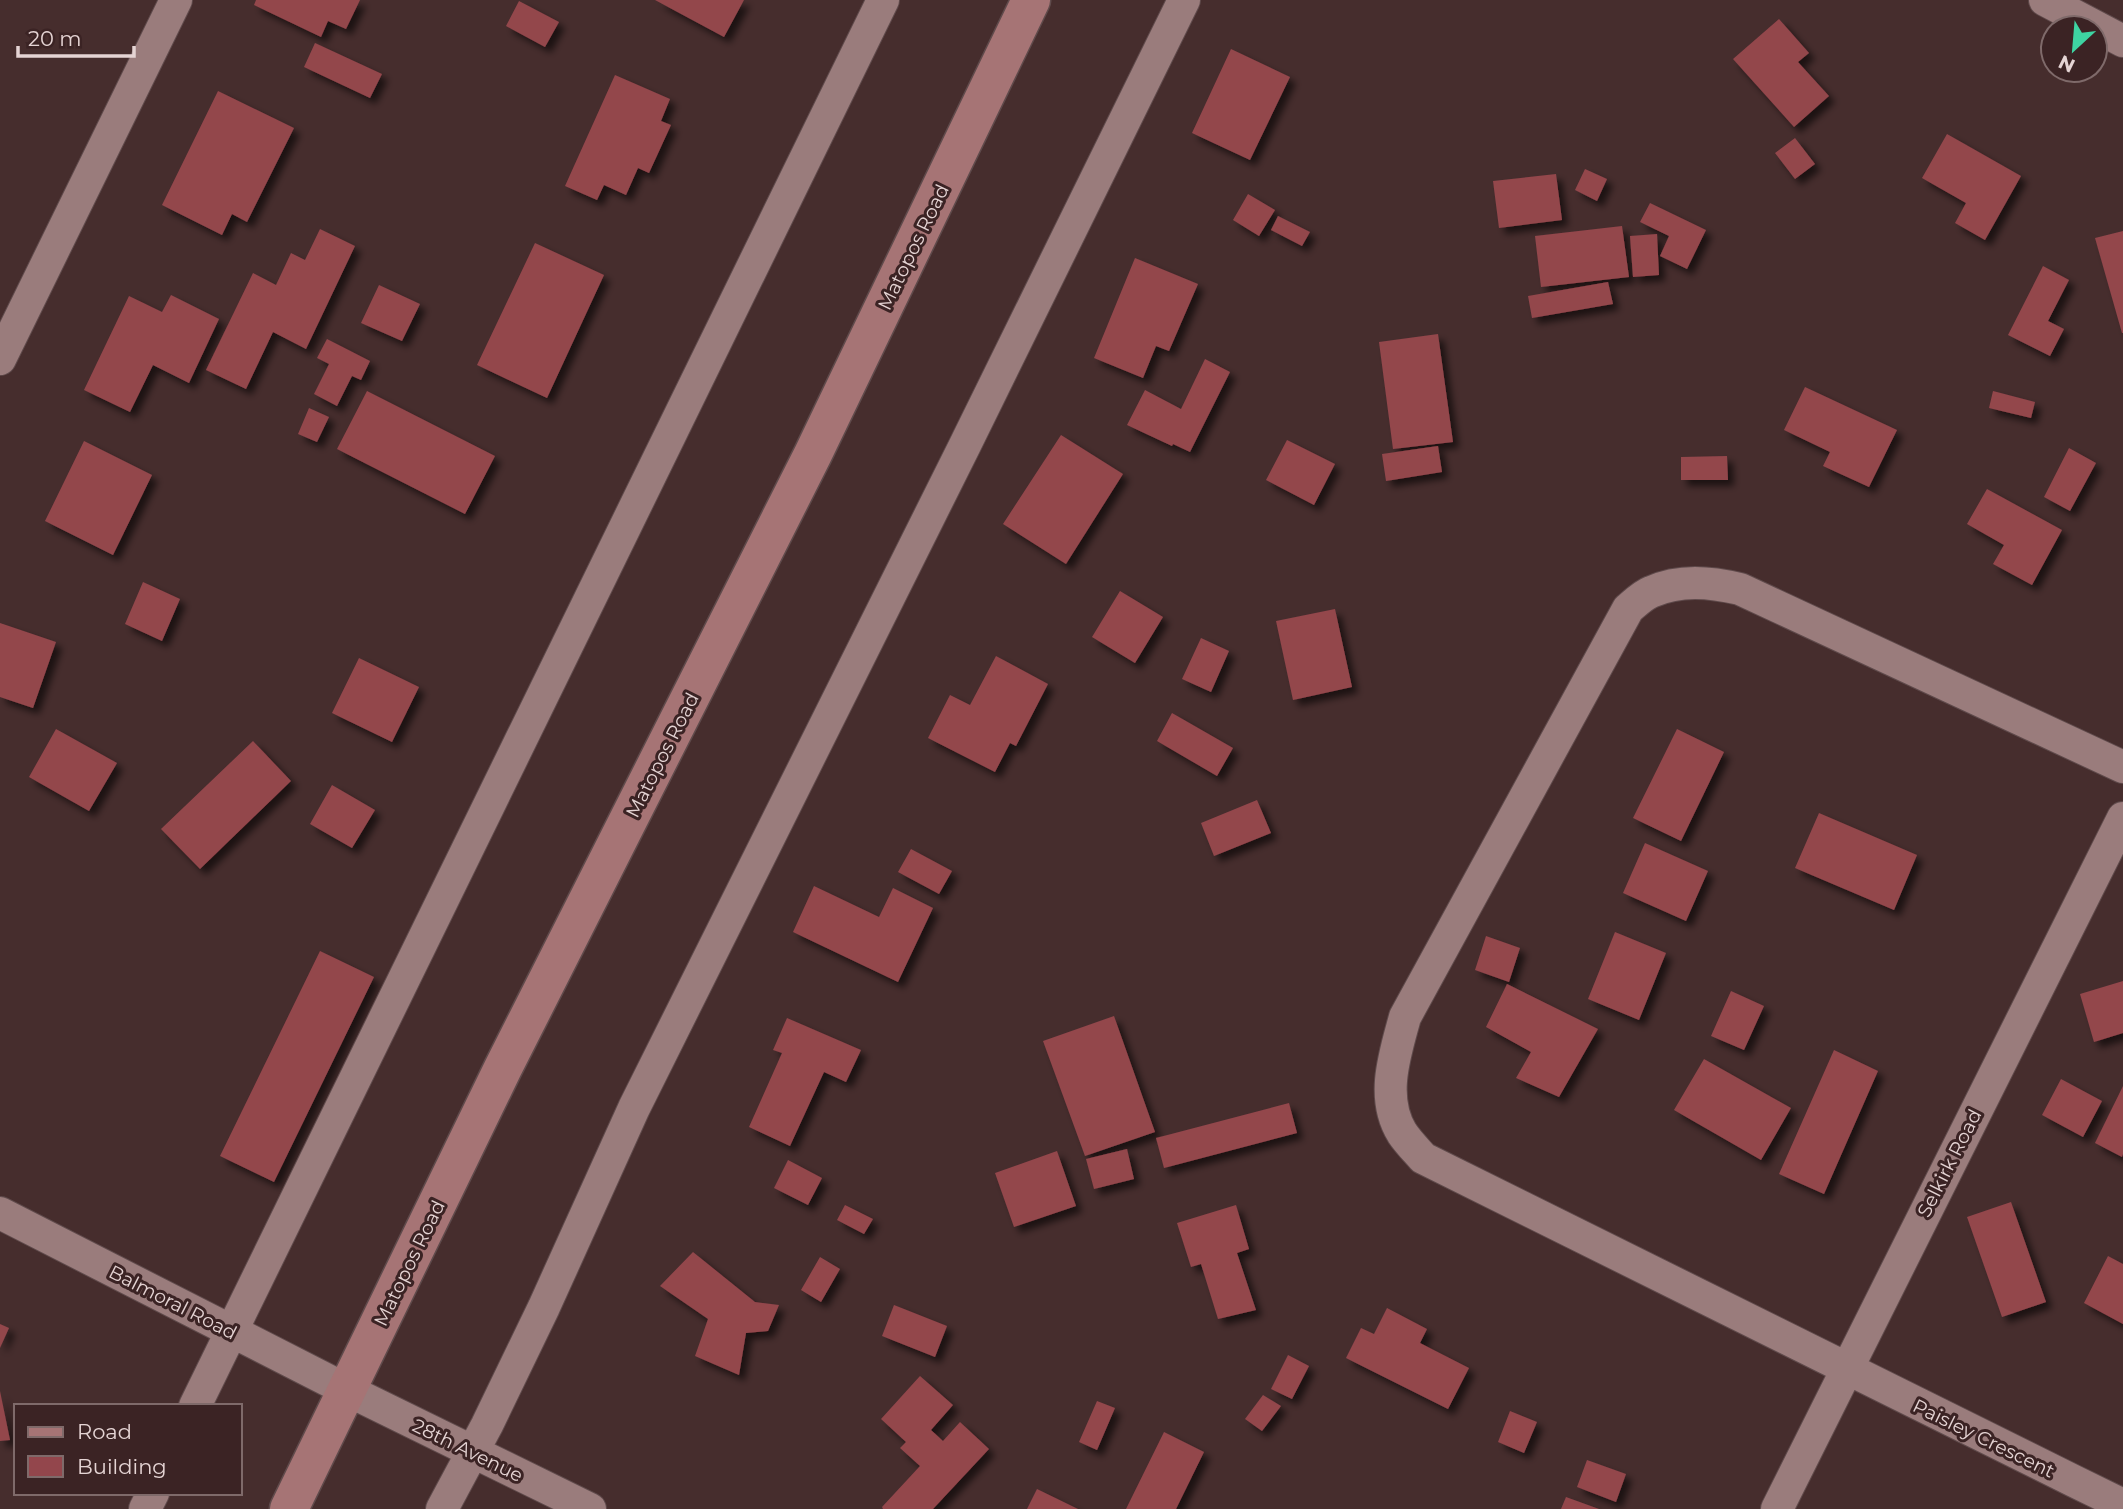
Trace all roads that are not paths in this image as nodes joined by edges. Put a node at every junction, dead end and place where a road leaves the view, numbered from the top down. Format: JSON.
{"nodes":[{"id":1,"x":176,"y":0,"type":"edge"},
{"id":2,"x":883,"y":0,"type":"edge"},
{"id":3,"x":1031,"y":0,"type":"edge"},
{"id":4,"x":1184,"y":0,"type":"edge"},
{"id":5,"x":2045,"y":0,"type":"edge"},
{"id":6,"x":2123,"y":41,"type":"edge"},
{"id":7,"x":0,"y":359,"type":"edge"},
{"id":8,"x":2123,"y":768,"type":"edge"},
{"id":9,"x":2123,"y":818,"type":"edge"},
{"id":10,"x":0,"y":1213,"type":"edge"},
{"id":11,"x":231,"y":1331,"type":"junction"},
{"id":12,"x":1845,"y":1370,"type":"junction"},
{"id":13,"x":347,"y":1390,"type":"junction"},
{"id":14,"x":196,"y":1404,"type":"edge"},
{"id":15,"x":472,"y":1452,"type":"junction"},
{"id":16,"x":2123,"y":1505,"type":"edge"},
{"id":17,"x":289,"y":1509,"type":"edge"},
{"id":18,"x":442,"y":1509,"type":"edge"},
{"id":19,"x":590,"y":1509,"type":"edge"},
{"id":20,"x":1777,"y":1509,"type":"edge"}],
"edges":[{"from":1,"to":7,"type":"street"},
{"from":2,"to":11,"type":"street"},
{"from":3,"to":13,"type":"main road","name":"Matopos Road"},
{"from":4,"to":15,"type":"street"},
{"from":5,"to":6,"type":"street"},
{"from":8,"to":12,"type":"street","name":"Paisley Crescent"},
{"from":9,"to":12,"type":"street","name":"Selkirk Road"},
{"from":10,"to":11,"type":"street","name":"Balmoral Road"},
{"from":11,"to":13,"type":"street","name":"Balmoral Road"},
{"from":11,"to":14,"type":"street"},
{"from":12,"to":16,"type":"street","name":"Paisley Crescent"},
{"from":12,"to":20,"type":"street","name":"Selkirk Road"},
{"from":13,"to":15,"type":"street","name":"28th Avenue"},
{"from":13,"to":17,"type":"main road","name":"Matopos Road"},
{"from":15,"to":18,"type":"street"},
{"from":15,"to":19,"type":"street","name":"28th Avenue"}]}
